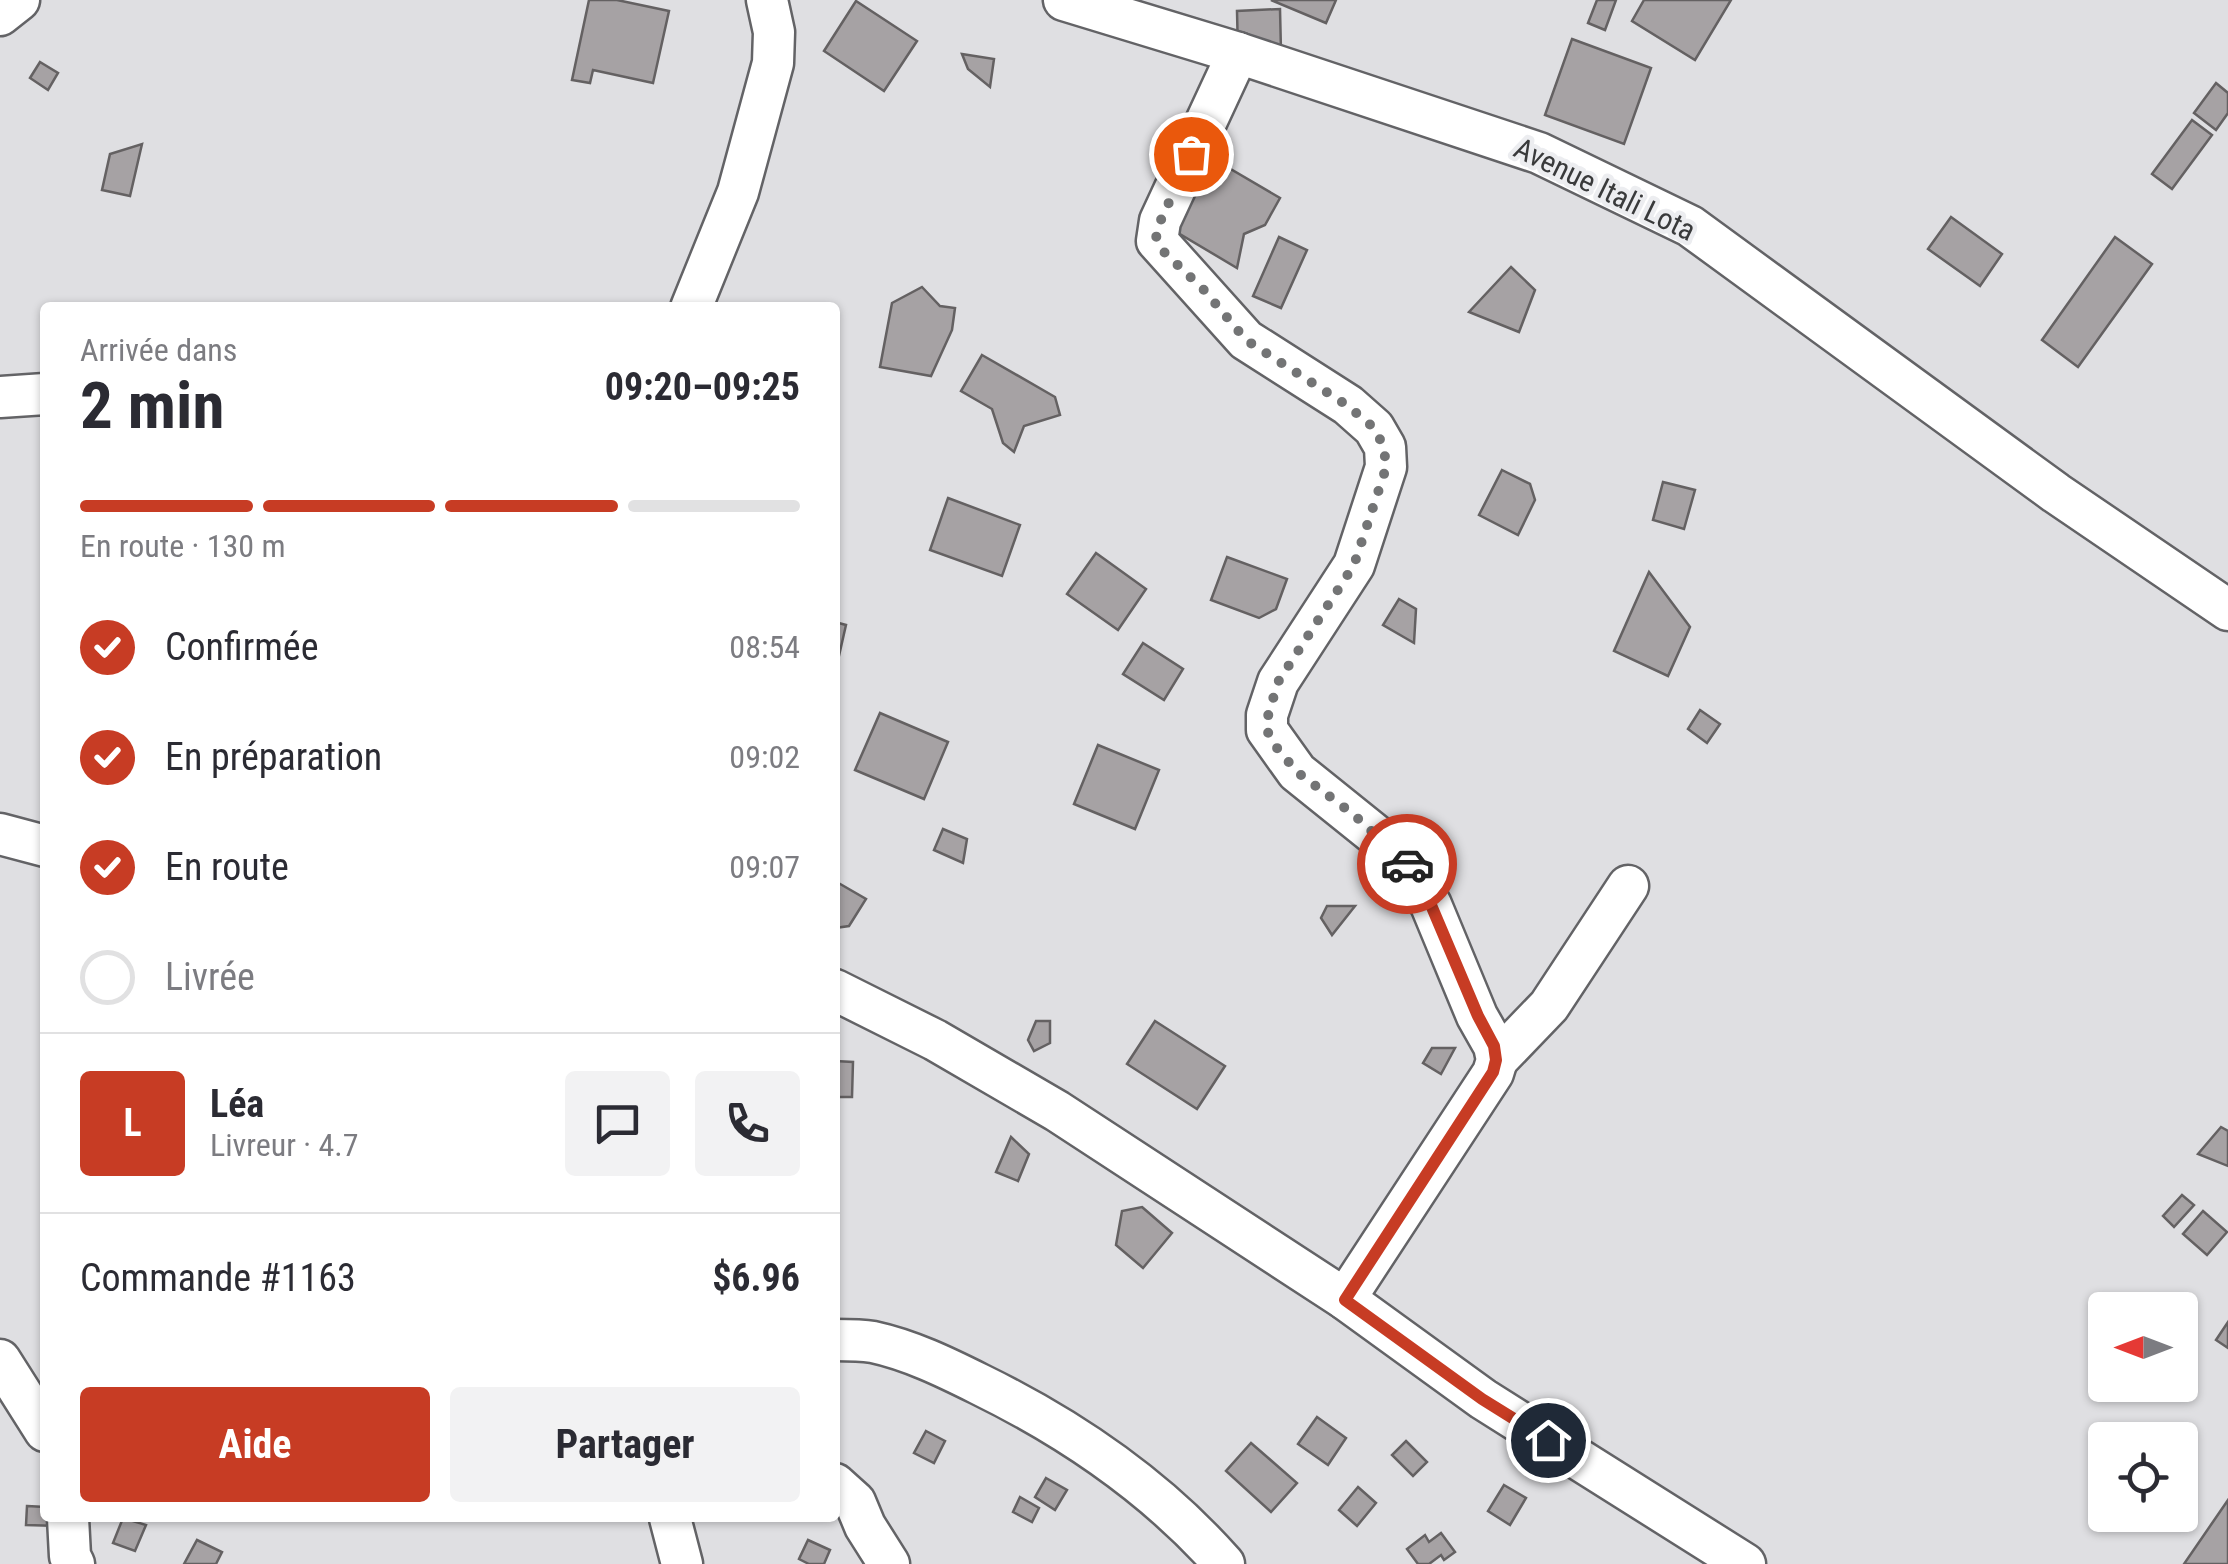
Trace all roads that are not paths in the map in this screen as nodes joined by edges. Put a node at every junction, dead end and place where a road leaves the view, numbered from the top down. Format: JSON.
{"nodes":[{"id":1,"x":19,"y":0,"type":"edge"},
{"id":2,"x":767,"y":0,"type":"edge"},
{"id":3,"x":1064,"y":0,"type":"edge"},
{"id":4,"x":0,"y":15,"type":"edge"},
{"id":5,"x":1238,"y":54,"type":"junction"},
{"id":6,"x":693,"y":302,"type":"edge"},
{"id":7,"x":40,"y":394,"type":"edge"},
{"id":8,"x":0,"y":398,"type":"edge"},
{"id":9,"x":2228,"y":610,"type":"edge"},
{"id":10,"x":0,"y":834,"type":"edge"},
{"id":11,"x":40,"y":845,"type":"edge"},
{"id":12,"x":1628,"y":886,"type":"dead end"},
{"id":13,"x":840,"y":992,"type":"edge"},
{"id":14,"x":1496,"y":1060,"type":"junction"},
{"id":15,"x":1345,"y":1300,"type":"junction"},
{"id":16,"x":840,"y":1340,"type":"edge"},
{"id":17,"x":0,"y":1360,"type":"edge"},
{"id":18,"x":40,"y":1423,"type":"edge"},
{"id":19,"x":840,"y":1488,"type":"edge"},
{"id":20,"x":68,"y":1522,"type":"edge"},
{"id":21,"x":671,"y":1522,"type":"edge"},
{"id":22,"x":1709,"y":1553,"type":"edge"},
{"id":23,"x":74,"y":1564,"type":"edge"},
{"id":24,"x":682,"y":1564,"type":"edge"},
{"id":25,"x":889,"y":1564,"type":"edge"},
{"id":26,"x":1224,"y":1564,"type":"edge"},
{"id":27,"x":1745,"y":1564,"type":"edge"}],
"edges":[{"from":1,"to":4,"type":"street"},
{"from":2,"to":6,"type":"street"},
{"from":3,"to":5,"type":"street","name":"Avenue Itali Lota"},
{"from":5,"to":9,"type":"street","name":"Avenue Itali Lota"},
{"from":5,"to":14,"type":"street"},
{"from":7,"to":8,"type":"street"},
{"from":10,"to":11,"type":"street"},
{"from":12,"to":14,"type":"street"},
{"from":13,"to":15,"type":"street"},
{"from":14,"to":15,"type":"street"},
{"from":15,"to":22,"type":"street"},
{"from":16,"to":26,"type":"street"},
{"from":17,"to":18,"type":"street"},
{"from":19,"to":25,"type":"street"},
{"from":20,"to":23,"type":"street"},
{"from":21,"to":24,"type":"street"},
{"from":22,"to":27,"type":"street"}]}
